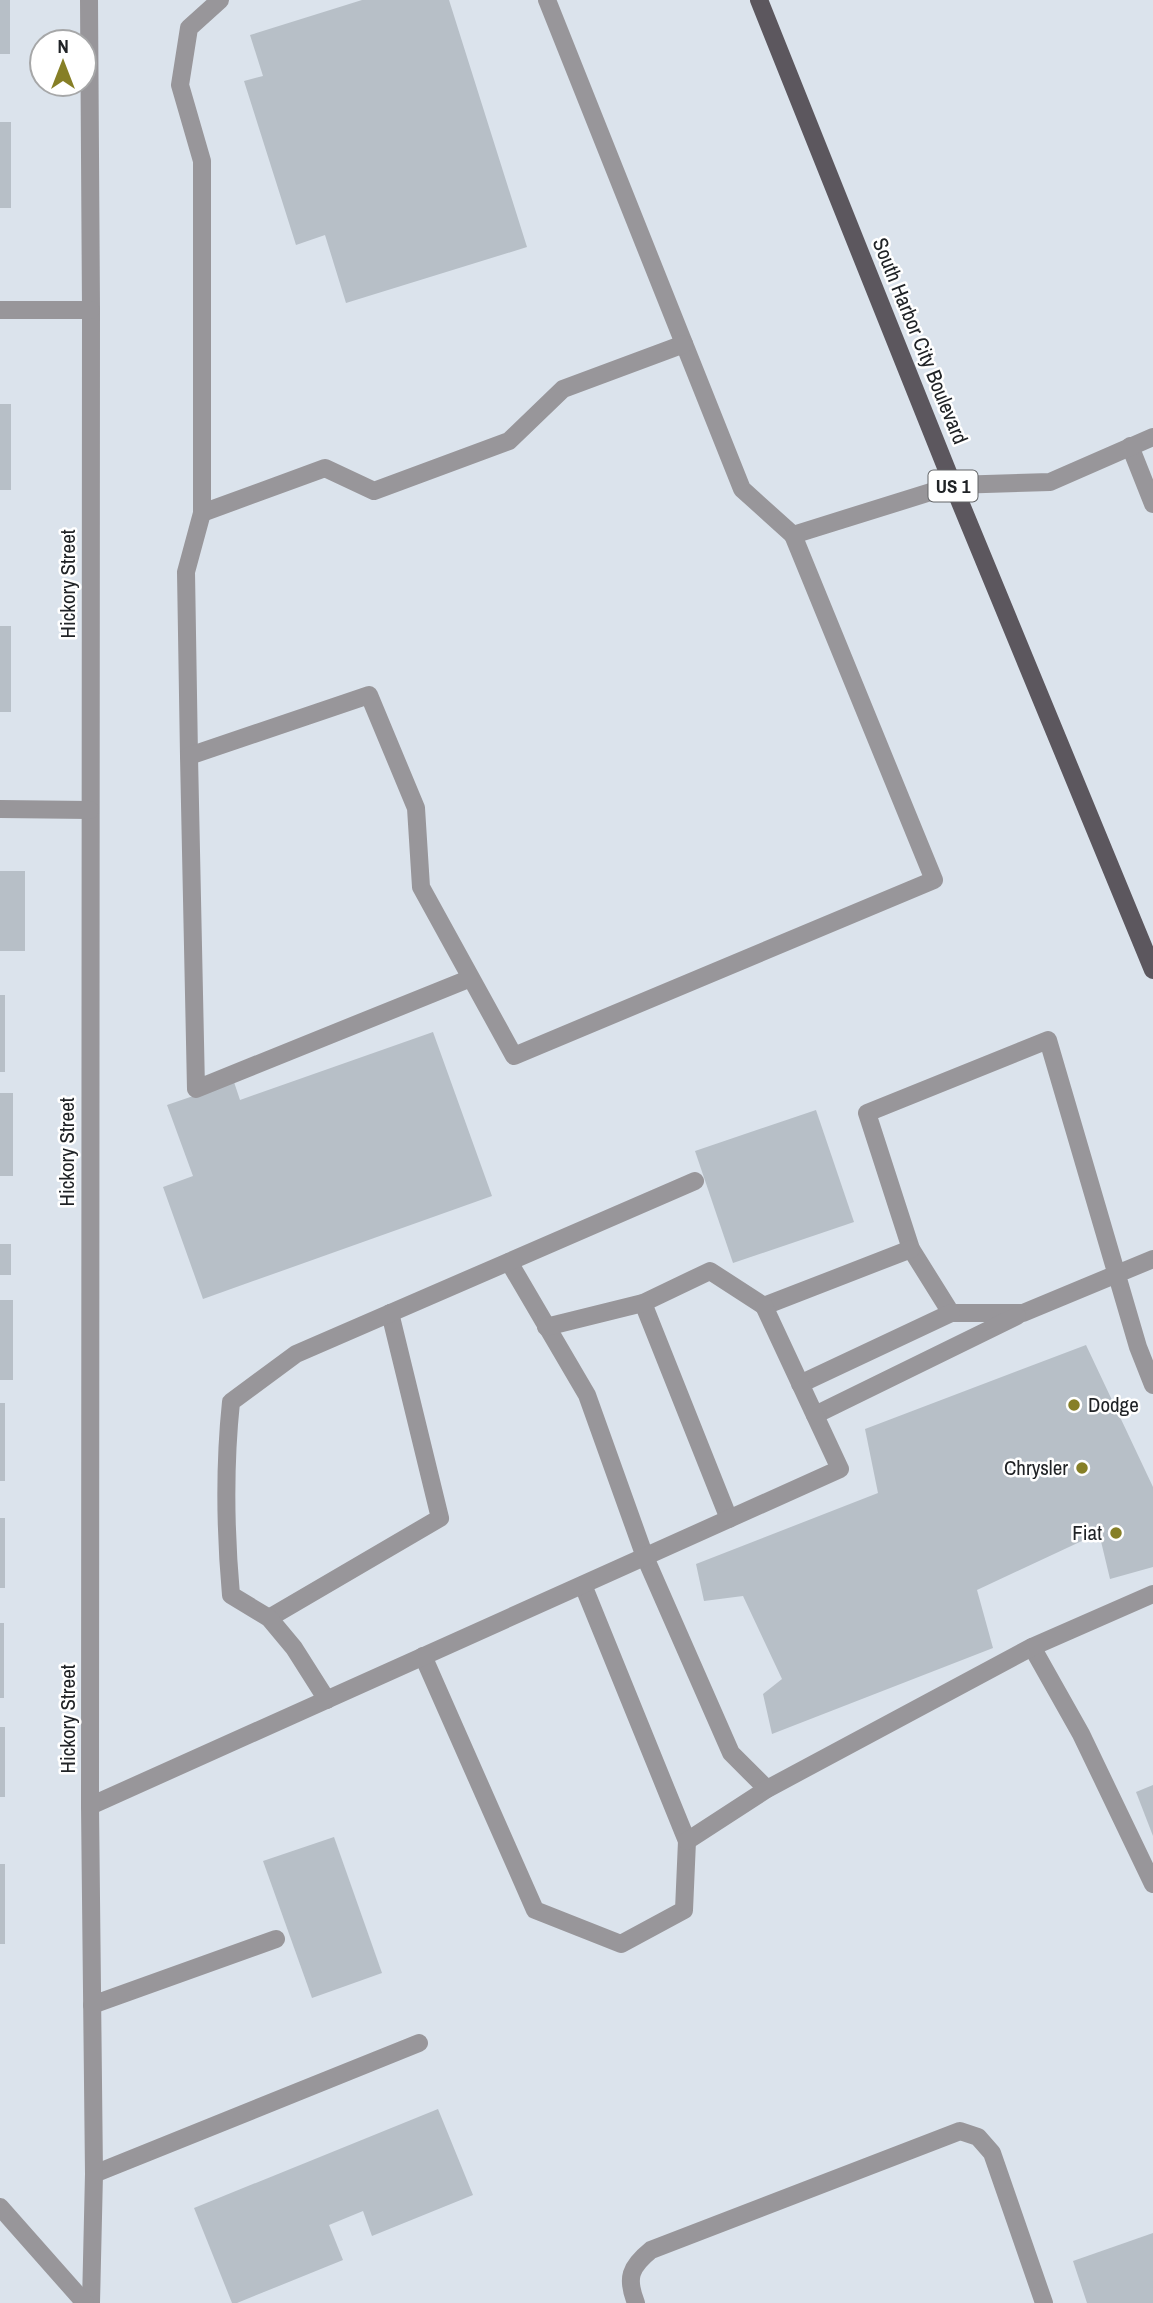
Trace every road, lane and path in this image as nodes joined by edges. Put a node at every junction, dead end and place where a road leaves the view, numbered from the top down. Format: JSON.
{"nodes":[{"id":1,"x":89,"y":0,"type":"edge"},
{"id":2,"x":220,"y":0,"type":"edge"},
{"id":3,"x":547,"y":0,"type":"edge"},
{"id":4,"x":760,"y":0,"type":"edge"},
{"id":5,"x":0,"y":310,"type":"edge"},
{"id":6,"x":91,"y":310,"type":"junction"},
{"id":7,"x":684,"y":344,"type":"junction"},
{"id":8,"x":1153,"y":437,"type":"edge"},
{"id":9,"x":1130,"y":446,"type":"junction"},
{"id":10,"x":953,"y":485,"type":"junction"},
{"id":11,"x":1153,"y":504,"type":"edge"},
{"id":12,"x":202,"y":513,"type":"junction"},
{"id":13,"x":793,"y":535,"type":"junction"},
{"id":14,"x":189,"y":756,"type":"junction"},
{"id":15,"x":0,"y":809,"type":"edge"},
{"id":16,"x":90,"y":810,"type":"junction"},
{"id":17,"x":1153,"y":970,"type":"edge"},
{"id":18,"x":471,"y":978,"type":"junction"},
{"id":19,"x":695,"y":1181,"type":"dead end"},
{"id":20,"x":911,"y":1249,"type":"junction"},
{"id":21,"x":1153,"y":1259,"type":"edge"},
{"id":22,"x":509,"y":1262,"type":"junction"},
{"id":23,"x":1117,"y":1273,"type":"junction"},
{"id":24,"x":643,"y":1303,"type":"junction"},
{"id":25,"x":764,"y":1306,"type":"junction"},
{"id":26,"x":1023,"y":1312,"type":"junction"},
{"id":27,"x":390,"y":1313,"type":"junction"},
{"id":28,"x":951,"y":1313,"type":"junction"},
{"id":29,"x":546,"y":1327,"type":"junction"},
{"id":30,"x":800,"y":1384,"type":"junction"},
{"id":31,"x":1153,"y":1385,"type":"edge"},
{"id":32,"x":815,"y":1415,"type":"junction"},
{"id":33,"x":729,"y":1519,"type":"junction"},
{"id":34,"x":645,"y":1557,"type":"junction"},
{"id":35,"x":583,"y":1585,"type":"junction"},
{"id":36,"x":1153,"y":1594,"type":"edge"},
{"id":37,"x":269,"y":1618,"type":"junction"},
{"id":38,"x":1032,"y":1647,"type":"junction"},
{"id":39,"x":424,"y":1657,"type":"junction"},
{"id":40,"x":327,"y":1700,"type":"junction"},
{"id":41,"x":768,"y":1789,"type":"junction"},
{"id":42,"x":90,"y":1806,"type":"junction"},
{"id":43,"x":687,"y":1841,"type":"junction"},
{"id":44,"x":1153,"y":1884,"type":"edge"},
{"id":45,"x":276,"y":1939,"type":"dead end"},
{"id":46,"x":92,"y":2005,"type":"junction"},
{"id":47,"x":419,"y":2043,"type":"dead end"},
{"id":48,"x":94,"y":2174,"type":"junction"},
{"id":49,"x":0,"y":2207,"type":"edge"},
{"id":50,"x":85,"y":2303,"type":"edge"},
{"id":51,"x":91,"y":2303,"type":"edge"},
{"id":52,"x":636,"y":2303,"type":"edge"},
{"id":53,"x":1044,"y":2303,"type":"edge"}],
"edges":[{"from":1,"to":6,"type":"street","name":"Hickory Street"},
{"from":2,"to":12,"type":"street"},
{"from":3,"to":7,"type":"street"},
{"from":4,"to":10,"type":"main road","name":"South Harbor City Boulevard","number":"US 1"},
{"from":5,"to":6,"type":"street"},
{"from":6,"to":16,"type":"street","name":"Hickory Street"},
{"from":7,"to":12,"type":"street"},
{"from":7,"to":13,"type":"street"},
{"from":8,"to":9,"type":"street"},
{"from":9,"to":10,"type":"street"},
{"from":9,"to":11,"type":"street"},
{"from":10,"to":13,"type":"street"},
{"from":10,"to":17,"type":"main road","name":"South Harbor City Boulevard","number":"US 1"},
{"from":12,"to":14,"type":"street"},
{"from":13,"to":18,"type":"street"},
{"from":14,"to":18,"type":"street"},
{"from":14,"to":18,"type":"street"},
{"from":15,"to":16,"type":"street"},
{"from":16,"to":42,"type":"street","name":"Hickory Street"},
{"from":19,"to":22,"type":"street"},
{"from":20,"to":23,"type":"street"},
{"from":20,"to":25,"type":"street"},
{"from":20,"to":28,"type":"street"},
{"from":21,"to":23,"type":"street"},
{"from":22,"to":27,"type":"street"},
{"from":22,"to":29,"type":"street"},
{"from":23,"to":26,"type":"street"},
{"from":23,"to":31,"type":"street"},
{"from":24,"to":25,"type":"street"},
{"from":24,"to":29,"type":"street"},
{"from":24,"to":33,"type":"street"},
{"from":25,"to":30,"type":"street"},
{"from":26,"to":28,"type":"street"},
{"from":26,"to":32,"type":"street"},
{"from":27,"to":37,"type":"street"},
{"from":27,"to":37,"type":"street"},
{"from":28,"to":30,"type":"street"},
{"from":29,"to":34,"type":"street"},
{"from":30,"to":32,"type":"street"},
{"from":32,"to":33,"type":"street"},
{"from":33,"to":34,"type":"street"},
{"from":34,"to":35,"type":"street"},
{"from":34,"to":41,"type":"street"},
{"from":35,"to":39,"type":"street"},
{"from":35,"to":43,"type":"street"},
{"from":36,"to":38,"type":"street"},
{"from":37,"to":40,"type":"street"},
{"from":38,"to":41,"type":"street"},
{"from":38,"to":44,"type":"street"},
{"from":39,"to":40,"type":"street"},
{"from":39,"to":43,"type":"street"},
{"from":40,"to":42,"type":"street"},
{"from":41,"to":43,"type":"street"},
{"from":42,"to":46,"type":"street","name":"Hickory Street"},
{"from":45,"to":46,"type":"street"},
{"from":46,"to":48,"type":"street","name":"Hickory Street"},
{"from":47,"to":48,"type":"street"},
{"from":48,"to":51,"type":"street","name":"Hickory Street"},
{"from":49,"to":50,"type":"street"},
{"from":52,"to":53,"type":"street"}]}
